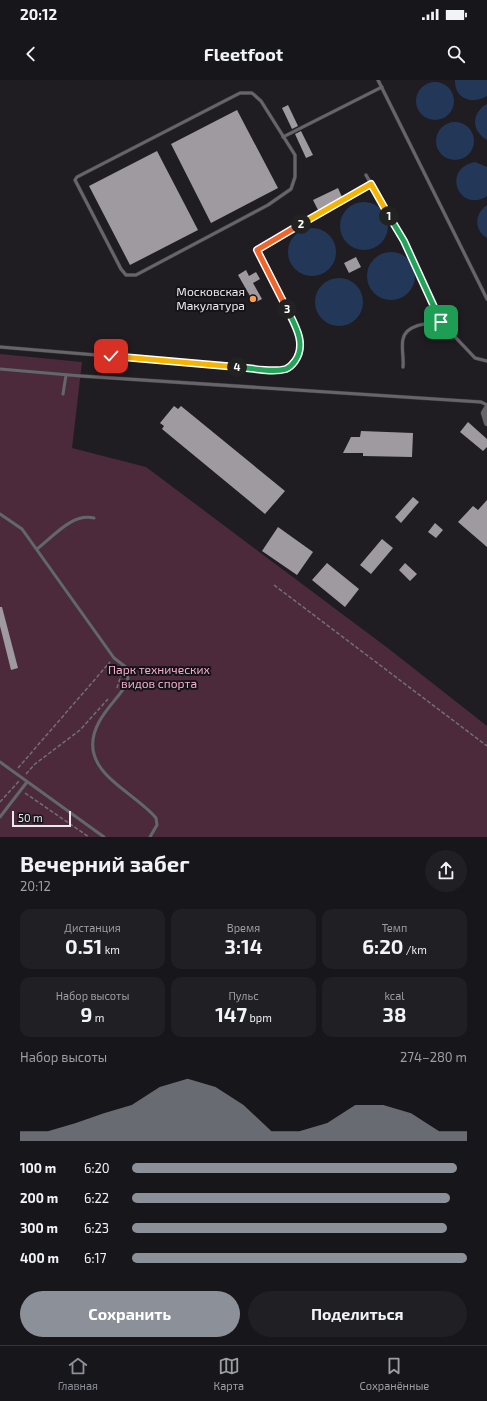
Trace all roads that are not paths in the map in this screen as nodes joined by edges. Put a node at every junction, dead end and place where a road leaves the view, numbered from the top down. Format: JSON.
{"nodes":[{"id":1,"x":378,"y":80,"type":"edge"},
{"id":2,"x":382,"y":87,"type":"junction"},
{"id":3,"x":283,"y":137,"type":"junction"},
{"id":4,"x":366,"y":175,"type":"dead end"},
{"id":5,"x":371,"y":184,"type":"junction"},
{"id":6,"x":487,"y":299,"type":"edge"},
{"id":7,"x":441,"y":322,"type":"junction"},
{"id":8,"x":0,"y":347,"type":"edge"},
{"id":9,"x":487,"y":361,"type":"edge"},
{"id":10,"x":403,"y":367,"type":"dead end"},
{"id":11,"x":0,"y":369,"type":"edge"},
{"id":12,"x":66,"y":375,"type":"junction"},
{"id":13,"x":63,"y":394,"type":"dead end"},
{"id":14,"x":487,"y":406,"type":"edge"},
{"id":15,"x":487,"y":423,"type":"edge"},
{"id":16,"x":0,"y":514,"type":"edge"},
{"id":17,"x":94,"y":518,"type":"dead end"},
{"id":18,"x":38,"y":549,"type":"junction"},
{"id":19,"x":0,"y":762,"type":"edge"},
{"id":20,"x":28,"y":782,"type":"junction"},
{"id":21,"x":0,"y":817,"type":"edge"},
{"id":22,"x":104,"y":837,"type":"edge"},
{"id":23,"x":150,"y":837,"type":"edge"}],
"edges":[{"from":1,"to":2,"type":"lane"},
{"from":2,"to":3,"type":"lane"},
{"from":2,"to":6,"type":"lane"},
{"from":3,"to":3,"type":"lane"},
{"from":4,"to":5,"type":"lane"},
{"from":5,"to":7,"type":"lane"},
{"from":5,"to":8,"type":"lane"},
{"from":7,"to":9,"type":"lane"},
{"from":7,"to":10,"type":"lane"},
{"from":11,"to":12,"type":"lane"},
{"from":12,"to":13,"type":"lane"},
{"from":12,"to":14,"type":"lane"},
{"from":14,"to":15,"type":"street"},
{"from":16,"to":18,"type":"lane"},
{"from":17,"to":18,"type":"lane"},
{"from":18,"to":23,"type":"lane"},
{"from":19,"to":20,"type":"lane"},
{"from":20,"to":21,"type":"lane"},
{"from":20,"to":22,"type":"lane"}]}
